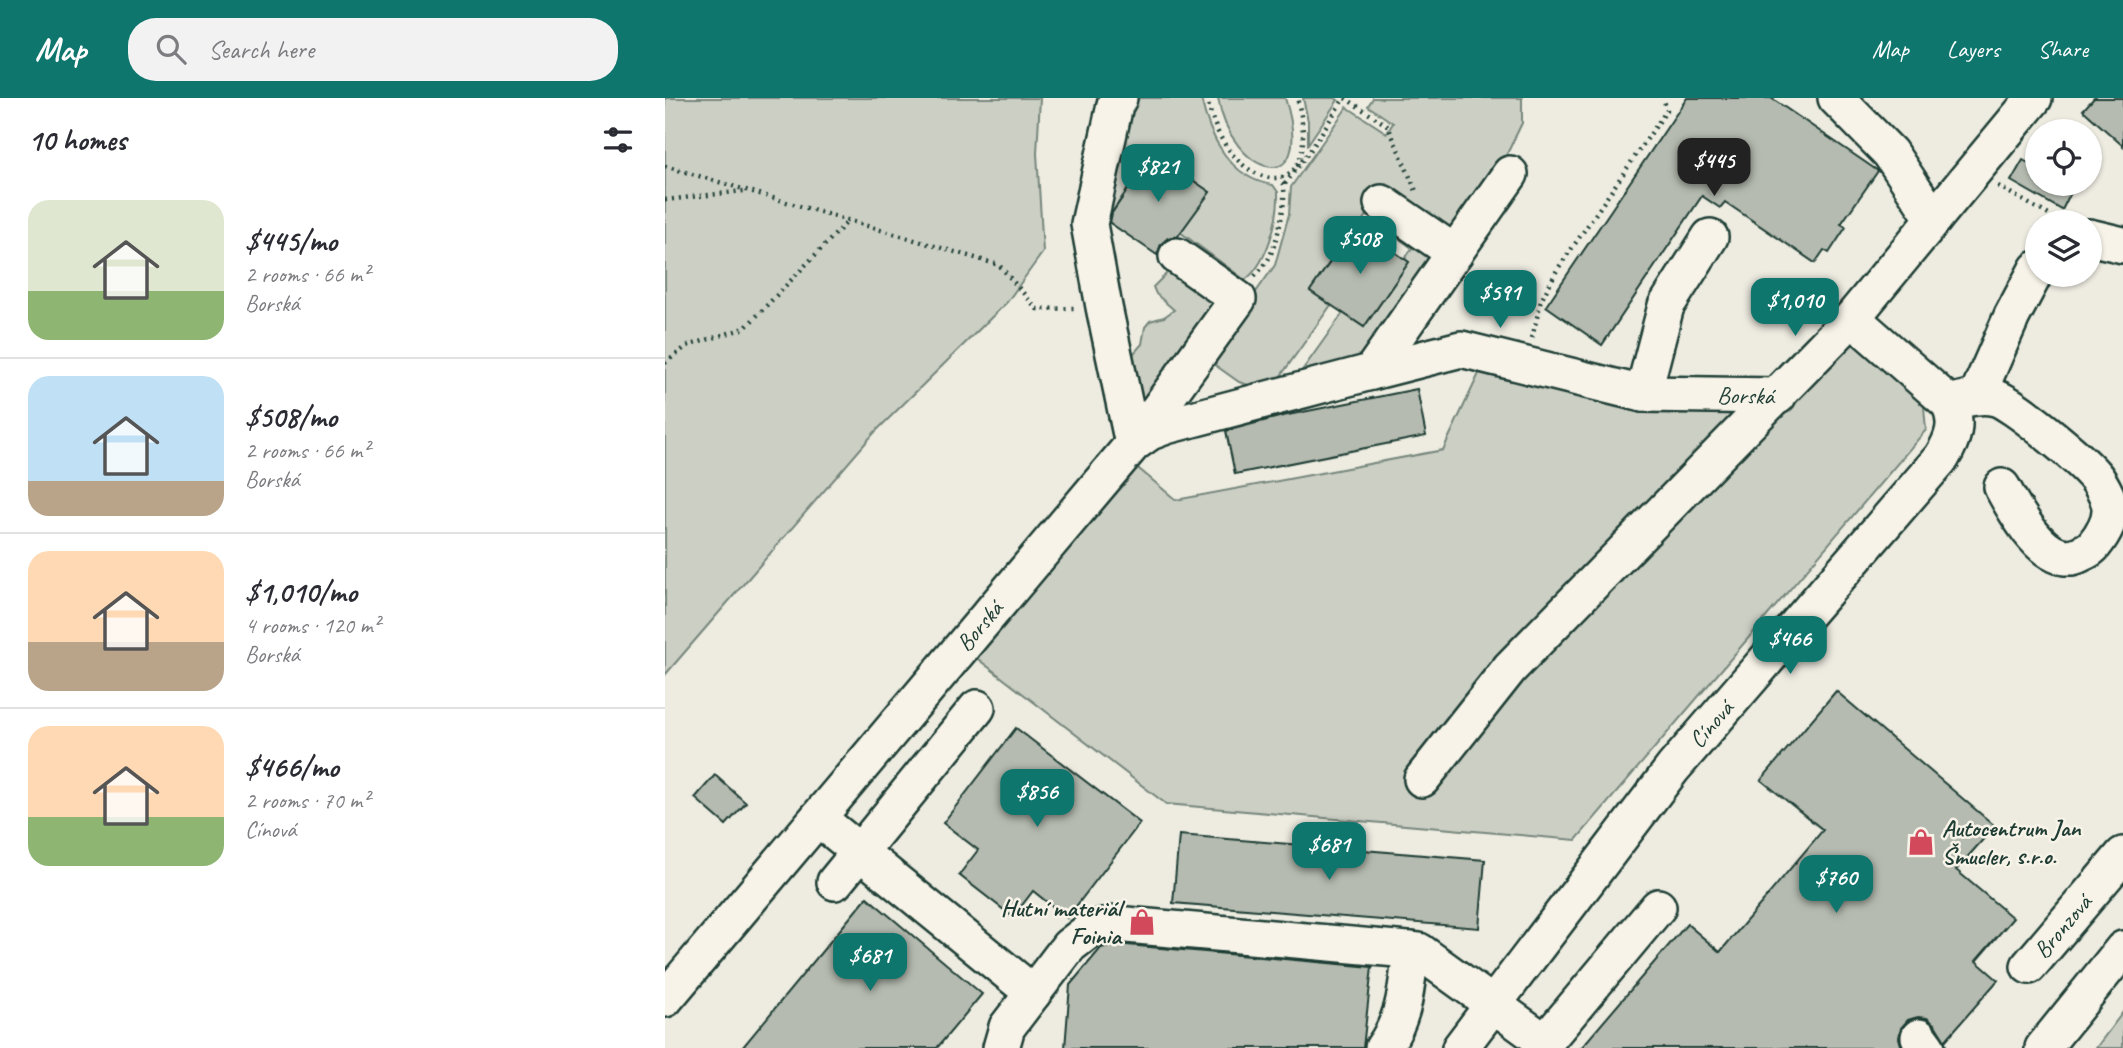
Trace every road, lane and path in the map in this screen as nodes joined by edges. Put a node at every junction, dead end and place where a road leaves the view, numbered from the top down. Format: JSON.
{"nodes":[{"id":1,"x":1119,"y":98,"type":"edge"},
{"id":2,"x":1207,"y":98,"type":"edge"},
{"id":3,"x":1297,"y":98,"type":"edge"},
{"id":4,"x":1345,"y":98,"type":"edge"},
{"id":5,"x":1663,"y":98,"type":"edge"},
{"id":6,"x":1836,"y":98,"type":"edge"},
{"id":7,"x":2034,"y":98,"type":"edge"},
{"id":8,"x":665,"y":166,"type":"edge"},
{"id":9,"x":1973,"y":172,"type":"junction"},
{"id":10,"x":1510,"y":174,"type":"dead end"},
{"id":11,"x":1282,"y":177,"type":"junction"},
{"id":12,"x":1285,"y":184,"type":"junction"},
{"id":13,"x":747,"y":191,"type":"junction"},
{"id":14,"x":665,"y":200,"type":"edge"},
{"id":15,"x":1382,"y":203,"type":"dead end"},
{"id":16,"x":2040,"y":210,"type":"edge"},
{"id":17,"x":1934,"y":219,"type":"junction"},
{"id":18,"x":848,"y":221,"type":"junction"},
{"id":19,"x":1710,"y":237,"type":"dead end"},
{"id":20,"x":2102,"y":240,"type":"edge"},
{"id":21,"x":1442,"y":244,"type":"junction"},
{"id":22,"x":2123,"y":245,"type":"edge"},
{"id":23,"x":1177,"y":256,"type":"dead end"},
{"id":24,"x":2027,"y":287,"type":"edge"},
{"id":25,"x":1238,"y":299,"type":"junction"},
{"id":26,"x":1104,"y":307,"type":"junction"},
{"id":27,"x":1852,"y":318,"type":"junction"},
{"id":28,"x":665,"y":363,"type":"edge"},
{"id":29,"x":1526,"y":365,"type":"junction"},
{"id":30,"x":1371,"y":372,"type":"junction"},
{"id":31,"x":1643,"y":394,"type":"junction"},
{"id":32,"x":1778,"y":396,"type":"junction"},
{"id":33,"x":1963,"y":400,"type":"junction"},
{"id":34,"x":1133,"y":444,"type":"junction"},
{"id":35,"x":2002,"y":487,"type":"dead end"},
{"id":36,"x":977,"y":708,"type":"dead end"},
{"id":37,"x":1422,"y":779,"type":"dead end"},
{"id":38,"x":818,"y":818,"type":"junction"},
{"id":39,"x":859,"y":853,"type":"junction"},
{"id":40,"x":2123,"y":855,"type":"edge"},
{"id":41,"x":835,"y":882,"type":"dead end"},
{"id":42,"x":1658,"y":907,"type":"dead end"},
{"id":43,"x":2123,"y":949,"type":"edge"},
{"id":44,"x":1411,"y":950,"type":"junction"},
{"id":45,"x":2029,"y":966,"type":"dead end"},
{"id":46,"x":1033,"y":993,"type":"junction"},
{"id":47,"x":665,"y":999,"type":"edge"},
{"id":48,"x":1492,"y":1004,"type":"junction"},
{"id":49,"x":1543,"y":1045,"type":"edge"},
{"id":50,"x":1001,"y":1048,"type":"edge"},
{"id":51,"x":1383,"y":1048,"type":"edge"},
{"id":52,"x":1460,"y":1048,"type":"edge"},
{"id":53,"x":2043,"y":1048,"type":"edge"}],
"edges":[{"from":1,"to":26,"type":"street"},
{"from":2,"to":11,"type":"path"},
{"from":3,"to":11,"type":"path"},
{"from":4,"to":12,"type":"path"},
{"from":4,"to":21,"type":"path"},
{"from":5,"to":29,"type":"path"},
{"from":6,"to":17,"type":"street"},
{"from":7,"to":9,"type":"street","name":"Borská"},
{"from":8,"to":13,"type":"path"},
{"from":9,"to":16,"type":"path"},
{"from":9,"to":17,"type":"street","name":"Borská"},
{"from":10,"to":21,"type":"street"},
{"from":11,"to":12,"type":"path"},
{"from":12,"to":25,"type":"path"},
{"from":13,"to":14,"type":"path"},
{"from":13,"to":18,"type":"path"},
{"from":15,"to":21,"type":"street"},
{"from":17,"to":27,"type":"street","name":"Borská"},
{"from":18,"to":26,"type":"path"},
{"from":18,"to":28,"type":"path"},
{"from":19,"to":31,"type":"street"},
{"from":20,"to":22,"type":"street"},
{"from":21,"to":30,"type":"street"},
{"from":23,"to":25,"type":"street"},
{"from":24,"to":33,"type":"street","name":"Cínová"},
{"from":25,"to":34,"type":"street"},
{"from":26,"to":34,"type":"street"},
{"from":27,"to":32,"type":"street","name":"Borská"},
{"from":27,"to":33,"type":"street"},
{"from":29,"to":30,"type":"street","name":"Borská"},
{"from":29,"to":31,"type":"street","name":"Borská"},
{"from":30,"to":34,"type":"street","name":"Borská"},
{"from":31,"to":32,"type":"street","name":"Borská"},
{"from":32,"to":37,"type":"street"},
{"from":33,"to":35,"type":"street"},
{"from":33,"to":48,"type":"street","name":"Cínová"},
{"from":34,"to":38,"type":"street","name":"Borská"},
{"from":36,"to":39,"type":"street"},
{"from":38,"to":39,"type":"street"},
{"from":38,"to":47,"type":"street","name":"Borská"},
{"from":39,"to":41,"type":"street"},
{"from":39,"to":46,"type":"street"},
{"from":40,"to":45,"type":"street","name":"Bronzová"},
{"from":42,"to":49,"type":"street"},
{"from":43,"to":53,"type":"street"},
{"from":44,"to":46,"type":"street"},
{"from":44,"to":48,"type":"street"},
{"from":44,"to":51,"type":"street"},
{"from":46,"to":50,"type":"street"},
{"from":48,"to":49,"type":"street"},
{"from":48,"to":52,"type":"street","name":"Cínová"}]}
